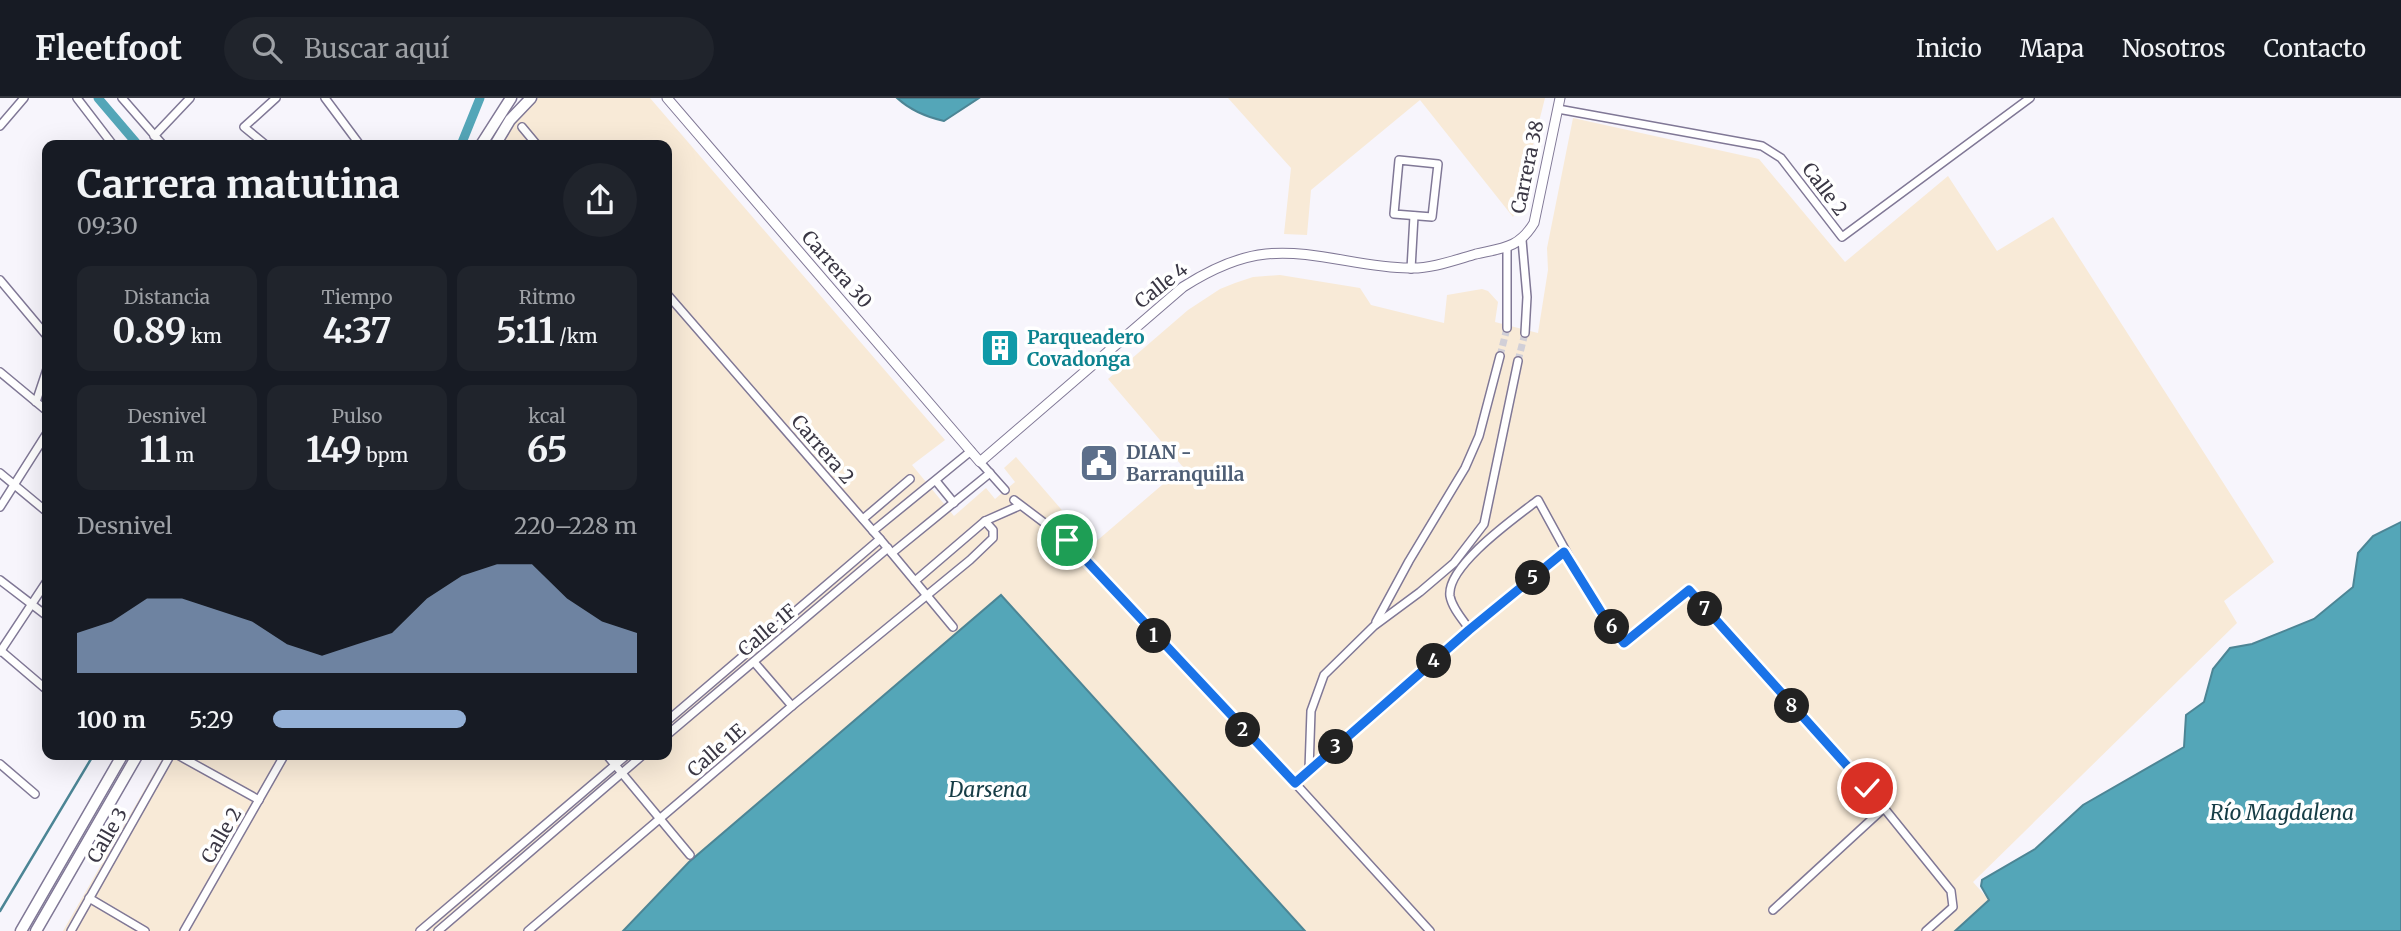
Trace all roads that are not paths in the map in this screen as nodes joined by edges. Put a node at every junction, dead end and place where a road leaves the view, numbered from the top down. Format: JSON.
{"nodes":[{"id":1,"x":24,"y":98,"type":"edge"},
{"id":2,"x":77,"y":98,"type":"edge"},
{"id":3,"x":122,"y":98,"type":"edge"},
{"id":4,"x":190,"y":98,"type":"edge"},
{"id":5,"x":276,"y":98,"type":"edge"},
{"id":6,"x":324,"y":98,"type":"edge"},
{"id":7,"x":510,"y":98,"type":"edge"},
{"id":8,"x":531,"y":98,"type":"edge"},
{"id":9,"x":667,"y":98,"type":"edge"},
{"id":10,"x":1560,"y":98,"type":"edge"},
{"id":11,"x":2031,"y":98,"type":"edge"},
{"id":12,"x":1558,"y":109,"type":"junction"},
{"id":13,"x":0,"y":126,"type":"edge"},
{"id":14,"x":522,"y":127,"type":"dead end"},
{"id":15,"x":154,"y":136,"type":"junction"},
{"id":16,"x":109,"y":140,"type":"edge"},
{"id":17,"x":158,"y":140,"type":"edge"},
{"id":18,"x":260,"y":140,"type":"edge"},
{"id":19,"x":356,"y":140,"type":"edge"},
{"id":20,"x":484,"y":140,"type":"edge"},
{"id":21,"x":498,"y":140,"type":"edge"},
{"id":22,"x":533,"y":140,"type":"edge"},
{"id":23,"x":1414,"y":216,"type":"junction"},
{"id":24,"x":1522,"y":240,"type":"junction"},
{"id":25,"x":1507,"y":247,"type":"junction"},
{"id":26,"x":1411,"y":268,"type":"junction"},
{"id":27,"x":0,"y":280,"type":"edge"},
{"id":28,"x":672,"y":300,"type":"edge"},
{"id":29,"x":1507,"y":328,"type":"tunnel mouth"},
{"id":30,"x":42,"y":330,"type":"edge"},
{"id":31,"x":1525,"y":332,"type":"tunnel mouth"},
{"id":32,"x":1500,"y":356,"type":"tunnel mouth"},
{"id":33,"x":1518,"y":361,"type":"tunnel mouth"},
{"id":34,"x":0,"y":372,"type":"edge"},
{"id":35,"x":42,"y":384,"type":"edge"},
{"id":36,"x":36,"y":402,"type":"junction"},
{"id":37,"x":42,"y":407,"type":"edge"},
{"id":38,"x":42,"y":441,"type":"edge"},
{"id":39,"x":971,"y":452,"type":"junction"},
{"id":40,"x":980,"y":462,"type":"junction"},
{"id":41,"x":0,"y":473,"type":"edge"},
{"id":42,"x":990,"y":473,"type":"junction"},
{"id":43,"x":911,"y":479,"type":"dead end"},
{"id":44,"x":936,"y":481,"type":"junction"},
{"id":45,"x":14,"y":486,"type":"junction"},
{"id":46,"x":1005,"y":490,"type":"dead end"},
{"id":47,"x":954,"y":503,"type":"junction"},
{"id":48,"x":0,"y":507,"type":"edge"},
{"id":49,"x":42,"y":508,"type":"edge"},
{"id":50,"x":863,"y":519,"type":"junction"},
{"id":51,"x":985,"y":521,"type":"junction"},
{"id":52,"x":873,"y":531,"type":"junction"},
{"id":53,"x":880,"y":539,"type":"junction"},
{"id":54,"x":890,"y":551,"type":"junction"},
{"id":55,"x":1564,"y":552,"type":"junction"},
{"id":56,"x":0,"y":580,"type":"edge"},
{"id":57,"x":915,"y":581,"type":"junction"},
{"id":58,"x":42,"y":588,"type":"edge"},
{"id":59,"x":927,"y":596,"type":"junction"},
{"id":60,"x":31,"y":604,"type":"junction"},
{"id":61,"x":42,"y":612,"type":"edge"},
{"id":62,"x":1374,"y":626,"type":"junction"},
{"id":63,"x":953,"y":627,"type":"dead end"},
{"id":64,"x":1469,"y":630,"type":"junction"},
{"id":65,"x":0,"y":651,"type":"edge"},
{"id":66,"x":754,"y":662,"type":"junction"},
{"id":67,"x":732,"y":665,"type":"junction"},
{"id":68,"x":740,"y":674,"type":"junction"},
{"id":69,"x":42,"y":686,"type":"edge"},
{"id":70,"x":792,"y":706,"type":"junction"},
{"id":71,"x":672,"y":717,"type":"edge"},
{"id":72,"x":672,"y":732,"type":"edge"},
{"id":73,"x":121,"y":760,"type":"edge"},
{"id":74,"x":135,"y":760,"type":"edge"},
{"id":75,"x":170,"y":760,"type":"edge"},
{"id":76,"x":185,"y":760,"type":"edge"},
{"id":77,"x":281,"y":760,"type":"edge"},
{"id":78,"x":611,"y":760,"type":"edge"},
{"id":79,"x":621,"y":760,"type":"edge"},
{"id":80,"x":637,"y":760,"type":"edge"},
{"id":81,"x":0,"y":764,"type":"edge"},
{"id":82,"x":615,"y":765,"type":"junction"},
{"id":83,"x":1309,"y":770,"type":"junction"},
{"id":84,"x":622,"y":773,"type":"junction"},
{"id":85,"x":1295,"y":783,"type":"junction"},
{"id":86,"x":35,"y":794,"type":"dead end"},
{"id":87,"x":258,"y":800,"type":"junction"},
{"id":88,"x":1884,"y":807,"type":"junction"},
{"id":89,"x":660,"y":819,"type":"junction"},
{"id":90,"x":691,"y":855,"type":"dead end"},
{"id":91,"x":485,"y":876,"type":"junction"},
{"id":92,"x":492,"y":885,"type":"junction"},
{"id":93,"x":89,"y":898,"type":"junction"},
{"id":94,"x":1773,"y":910,"type":"dead end"},
{"id":95,"x":422,"y":930,"type":"edge"},
{"id":96,"x":21,"y":931,"type":"edge"},
{"id":97,"x":36,"y":931,"type":"edge"},
{"id":98,"x":71,"y":931,"type":"edge"},
{"id":99,"x":145,"y":931,"type":"edge"},
{"id":100,"x":184,"y":931,"type":"edge"},
{"id":101,"x":438,"y":931,"type":"edge"},
{"id":102,"x":528,"y":931,"type":"edge"},
{"id":103,"x":1430,"y":931,"type":"edge"},
{"id":104,"x":1926,"y":931,"type":"edge"}],
"edges":[{"from":1,"to":13,"type":"street"},
{"from":2,"to":16,"type":"street"},
{"from":3,"to":15,"type":"street"},
{"from":4,"to":15,"type":"street"},
{"from":5,"to":18,"type":"street"},
{"from":6,"to":19,"type":"street"},
{"from":7,"to":20,"type":"main road"},
{"from":8,"to":21,"type":"main road"},
{"from":9,"to":39,"type":"street","name":"Carrera 30"},
{"from":10,"to":12,"type":"street","name":"Carrera 38"},
{"from":11,"to":12,"type":"street","name":"Calle 2"},
{"from":12,"to":24,"type":"street","name":"Carrera 38"},
{"from":14,"to":22,"type":"street"},
{"from":15,"to":17,"type":"street"},
{"from":23,"to":23,"type":"street"},
{"from":23,"to":26,"type":"street"},
{"from":24,"to":25,"type":"street","name":"Calle 4"},
{"from":24,"to":31,"type":"street"},
{"from":25,"to":26,"type":"street","name":"Calle 4"},
{"from":25,"to":29,"type":"street"},
{"from":26,"to":40,"type":"street","name":"Calle 4"},
{"from":27,"to":30,"type":"street"},
{"from":28,"to":50,"type":"street","name":"Carrera 2"},
{"from":32,"to":62,"type":"street"},
{"from":33,"to":62,"type":"street"},
{"from":34,"to":36,"type":"street"},
{"from":35,"to":36,"type":"street"},
{"from":36,"to":37,"type":"street"},
{"from":38,"to":45,"type":"street"},
{"from":39,"to":40,"type":"street","name":"Carrera 30"},
{"from":39,"to":44,"type":"street"},
{"from":40,"to":42,"type":"street"},
{"from":41,"to":45,"type":"street"},
{"from":42,"to":46,"type":"street"},
{"from":42,"to":47,"type":"street","name":"Calle 1F"},
{"from":43,"to":50,"type":"street"},
{"from":44,"to":47,"type":"street"},
{"from":44,"to":52,"type":"street"},
{"from":45,"to":48,"type":"street"},
{"from":45,"to":49,"type":"street"},
{"from":47,"to":54,"type":"street","name":"Calle 1F"},
{"from":50,"to":52,"type":"street","name":"Carrera 2"},
{"from":51,"to":57,"type":"street"},
{"from":51,"to":59,"type":"street","name":"Calle 1E"},
{"from":51,"to":85,"type":"street"},
{"from":52,"to":53,"type":"street","name":"Carrera 2"},
{"from":53,"to":54,"type":"street","name":"Carrera 2"},
{"from":53,"to":67,"type":"street","name":"Calle 1F"},
{"from":54,"to":57,"type":"street","name":"Carrera 2"},
{"from":54,"to":66,"type":"street","name":"Calle 1F"},
{"from":55,"to":64,"type":"street"},
{"from":55,"to":64,"type":"street"},
{"from":55,"to":88,"type":"street"},
{"from":56,"to":60,"type":"street"},
{"from":57,"to":59,"type":"street","name":"Carrera 2"},
{"from":58,"to":60,"type":"street"},
{"from":59,"to":63,"type":"street","name":"Carrera 2"},
{"from":59,"to":70,"type":"street","name":"Calle 1E"},
{"from":60,"to":61,"type":"street"},
{"from":60,"to":65,"type":"street"},
{"from":62,"to":83,"type":"street"},
{"from":64,"to":83,"type":"street"},
{"from":65,"to":69,"type":"street"},
{"from":66,"to":68,"type":"street","name":"Calle 1F"},
{"from":66,"to":70,"type":"street"},
{"from":67,"to":68,"type":"street"},
{"from":67,"to":71,"type":"street","name":"Calle 1F"},
{"from":68,"to":72,"type":"street","name":"Calle 1F"},
{"from":70,"to":89,"type":"street","name":"Calle 1E"},
{"from":73,"to":96,"type":"main road"},
{"from":74,"to":97,"type":"main road"},
{"from":75,"to":93,"type":"street","name":"Calle 3"},
{"from":76,"to":87,"type":"street"},
{"from":77,"to":87,"type":"street","name":"Calle 2"},
{"from":78,"to":82,"type":"street"},
{"from":79,"to":82,"type":"street"},
{"from":80,"to":84,"type":"street"},
{"from":81,"to":86,"type":"street"},
{"from":82,"to":84,"type":"street"},
{"from":82,"to":91,"type":"street"},
{"from":83,"to":85,"type":"street"},
{"from":84,"to":89,"type":"street"},
{"from":84,"to":92,"type":"street"},
{"from":85,"to":103,"type":"street"},
{"from":87,"to":100,"type":"street","name":"Calle 2"},
{"from":88,"to":94,"type":"street"},
{"from":88,"to":104,"type":"street"},
{"from":89,"to":90,"type":"street"},
{"from":89,"to":102,"type":"street","name":"Calle 1E"},
{"from":91,"to":92,"type":"street"},
{"from":91,"to":95,"type":"street"},
{"from":92,"to":101,"type":"street"},
{"from":93,"to":98,"type":"street","name":"Calle 3"},
{"from":93,"to":99,"type":"street"}]}
